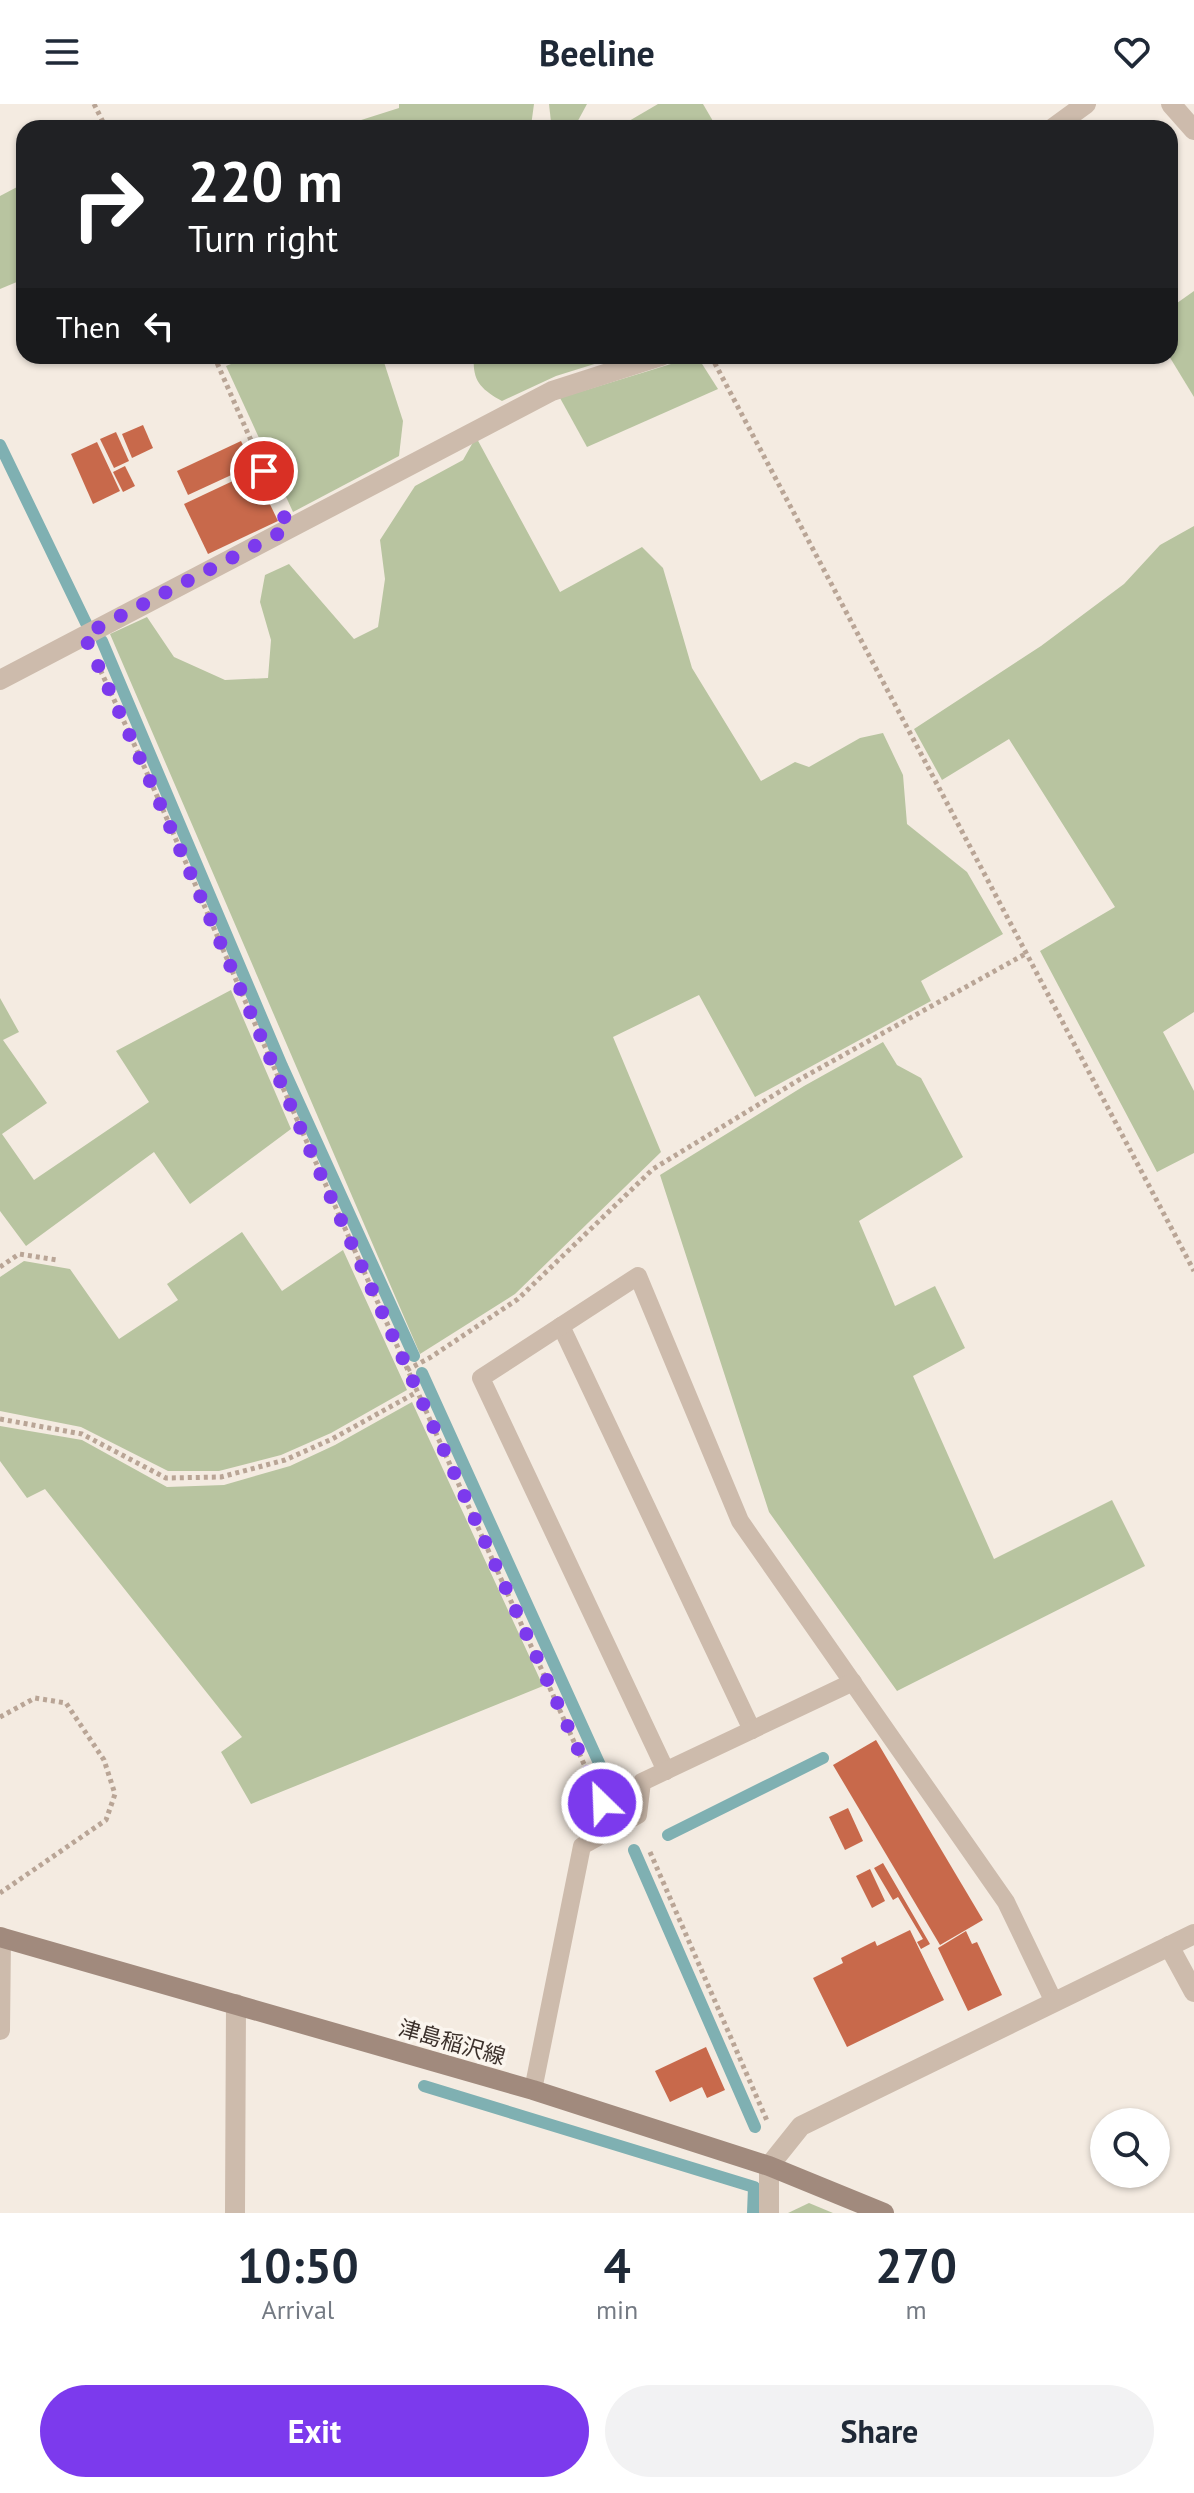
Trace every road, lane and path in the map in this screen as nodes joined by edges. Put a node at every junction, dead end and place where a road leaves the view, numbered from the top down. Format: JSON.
{"nodes":[{"id":1,"x":1086,"y":104,"type":"edge"},
{"id":2,"x":1171,"y":104,"type":"edge"},
{"id":3,"x":1064,"y":120,"type":"edge"},
{"id":4,"x":1194,"y":130,"type":"edge"},
{"id":5,"x":217,"y":364,"type":"edge"},
{"id":6,"x":636,"y":364,"type":"edge"},
{"id":7,"x":715,"y":364,"type":"edge"},
{"id":8,"x":289,"y":528,"type":"junction"},
{"id":9,"x":84,"y":635,"type":"junction"},
{"id":10,"x":0,"y":680,"type":"edge"},
{"id":11,"x":1027,"y":953,"type":"junction"},
{"id":12,"x":57,"y":1260,"type":"dead end"},
{"id":13,"x":0,"y":1267,"type":"edge"},
{"id":14,"x":1194,"y":1271,"type":"edge"},
{"id":15,"x":561,"y":1326,"type":"junction"},
{"id":16,"x":407,"y":1370,"type":"junction"},
{"id":17,"x":417,"y":1392,"type":"junction"},
{"id":18,"x":0,"y":1419,"type":"edge"},
{"id":19,"x":853,"y":1682,"type":"junction"},
{"id":20,"x":0,"y":1717,"type":"edge"},
{"id":21,"x":752,"y":1730,"type":"junction"},
{"id":22,"x":666,"y":1771,"type":"junction"},
{"id":23,"x":602,"y":1803,"type":"dead end"},
{"id":24,"x":650,"y":1852,"type":"dead end"},
{"id":25,"x":0,"y":1893,"type":"edge"},
{"id":26,"x":1194,"y":1934,"type":"edge"},
{"id":27,"x":0,"y":1937,"type":"edge"},
{"id":28,"x":1169,"y":1946,"type":"junction"},
{"id":29,"x":1194,"y":1992,"type":"edge"},
{"id":30,"x":1054,"y":2002,"type":"junction"},
{"id":31,"x":236,"y":2004,"type":"junction"},
{"id":32,"x":0,"y":2030,"type":"edge"},
{"id":33,"x":533,"y":2090,"type":"junction"},
{"id":34,"x":769,"y":2166,"type":"junction"},
{"id":35,"x":235,"y":2213,"type":"edge"},
{"id":36,"x":769,"y":2213,"type":"edge"},
{"id":37,"x":884,"y":2213,"type":"edge"}],
"edges":[{"from":1,"to":3,"type":"street"},
{"from":2,"to":4,"type":"street"},
{"from":5,"to":8,"type":"path"},
{"from":6,"to":8,"type":"street"},
{"from":7,"to":11,"type":"path"},
{"from":8,"to":9,"type":"street"},
{"from":9,"to":10,"type":"street"},
{"from":9,"to":16,"type":"path"},
{"from":11,"to":14,"type":"path"},
{"from":11,"to":16,"type":"path"},
{"from":12,"to":13,"type":"path"},
{"from":15,"to":19,"type":"lane"},
{"from":15,"to":21,"type":"lane"},
{"from":15,"to":22,"type":"lane"},
{"from":16,"to":17,"type":"path"},
{"from":17,"to":18,"type":"path"},
{"from":17,"to":23,"type":"path"},
{"from":19,"to":21,"type":"lane"},
{"from":19,"to":30,"type":"lane"},
{"from":20,"to":25,"type":"path"},
{"from":21,"to":22,"type":"lane"},
{"from":22,"to":33,"type":"lane"},
{"from":24,"to":34,"type":"path"},
{"from":26,"to":28,"type":"street"},
{"from":27,"to":31,"type":"main road","name":"津島稲沢線"},
{"from":27,"to":32,"type":"street"},
{"from":28,"to":29,"type":"street"},
{"from":28,"to":30,"type":"street"},
{"from":30,"to":34,"type":"street"},
{"from":31,"to":33,"type":"main road","name":"津島稲沢線"},
{"from":31,"to":35,"type":"street"},
{"from":33,"to":34,"type":"main road","name":"津島稲沢線"},
{"from":34,"to":36,"type":"street"},
{"from":34,"to":37,"type":"main road","name":"津島稲沢線"}]}
